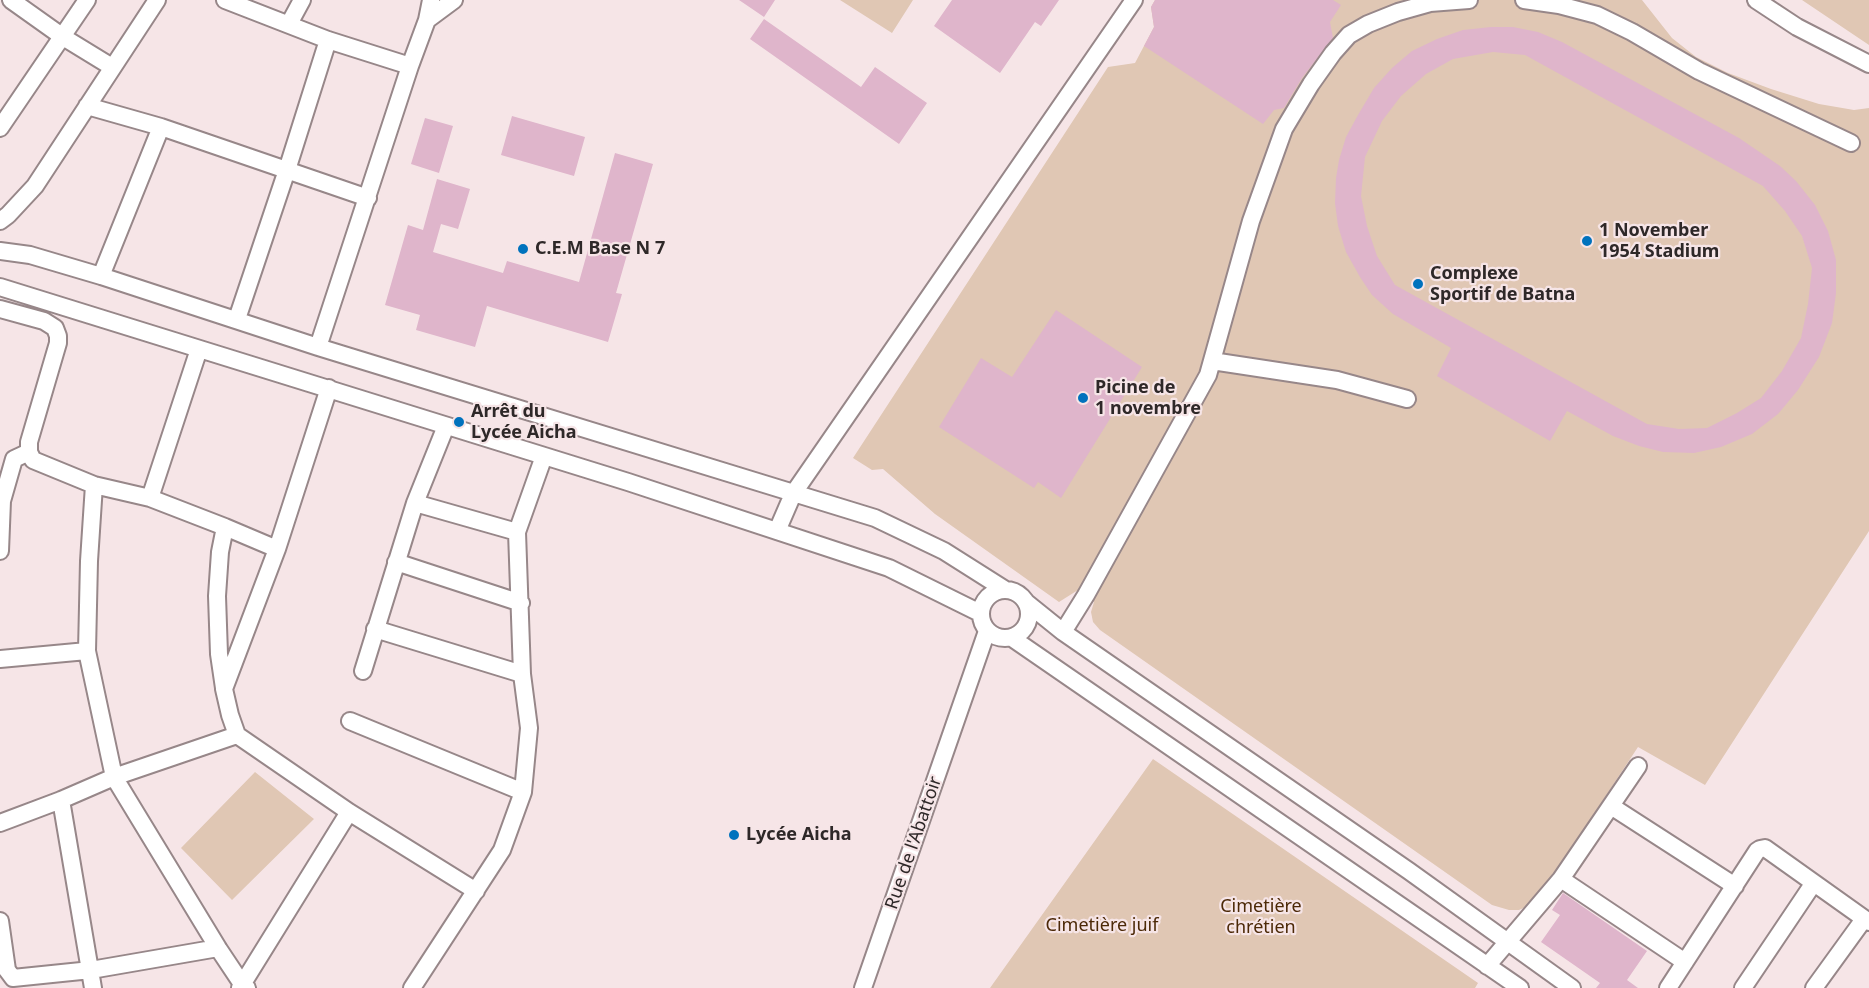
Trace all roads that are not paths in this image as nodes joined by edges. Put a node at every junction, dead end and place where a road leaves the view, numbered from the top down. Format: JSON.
{"nodes":[{"id":1,"x":11,"y":0,"type":"edge"},
{"id":2,"x":87,"y":0,"type":"edge"},
{"id":3,"x":157,"y":0,"type":"edge"},
{"id":4,"x":225,"y":0,"type":"edge"},
{"id":5,"x":302,"y":0,"type":"edge"},
{"id":6,"x":430,"y":0,"type":"edge"},
{"id":7,"x":454,"y":0,"type":"edge"},
{"id":8,"x":1469,"y":0,"type":"edge"},
{"id":9,"x":1524,"y":0,"type":"edge"},
{"id":10,"x":1756,"y":0,"type":"edge"},
{"id":11,"x":1131,"y":1,"type":"edge"},
{"id":12,"x":427,"y":20,"type":"junction"},
{"id":13,"x":289,"y":24,"type":"junction"},
{"id":14,"x":63,"y":37,"type":"junction"},
{"id":15,"x":328,"y":40,"type":"junction"},
{"id":16,"x":1866,"y":57,"type":"edge"},
{"id":17,"x":410,"y":66,"type":"junction"},
{"id":18,"x":112,"y":67,"type":"junction"},
{"id":19,"x":87,"y":106,"type":"junction"},
{"id":20,"x":161,"y":127,"type":"junction"},
{"id":21,"x":0,"y":128,"type":"edge"},
{"id":22,"x":1851,"y":143,"type":"dead end"},
{"id":23,"x":287,"y":171,"type":"junction"},
{"id":24,"x":368,"y":198,"type":"junction"},
{"id":25,"x":0,"y":221,"type":"edge"},
{"id":26,"x":0,"y":251,"type":"edge"},
{"id":27,"x":101,"y":276,"type":"junction"},
{"id":28,"x":0,"y":287,"type":"edge"},
{"id":29,"x":0,"y":309,"type":"edge"},
{"id":30,"x":237,"y":319,"type":"junction"},
{"id":31,"x":318,"y":347,"type":"junction"},
{"id":32,"x":199,"y":349,"type":"junction"},
{"id":33,"x":1212,"y":361,"type":"junction"},
{"id":34,"x":329,"y":388,"type":"junction"},
{"id":35,"x":1407,"y":399,"type":"dead end"},
{"id":36,"x":446,"y":426,"type":"junction"},
{"id":37,"x":29,"y":452,"type":"junction"},
{"id":38,"x":544,"y":456,"type":"junction"},
{"id":39,"x":94,"y":484,"type":"junction"},
{"id":40,"x":794,"y":494,"type":"junction"},
{"id":41,"x":150,"y":498,"type":"junction"},
{"id":42,"x":415,"y":503,"type":"junction"},
{"id":43,"x":225,"y":527,"type":"junction"},
{"id":44,"x":777,"y":531,"type":"junction"},
{"id":45,"x":517,"y":532,"type":"junction"},
{"id":46,"x":277,"y":549,"type":"junction"},
{"id":47,"x":0,"y":551,"type":"edge"},
{"id":48,"x":396,"y":561,"type":"junction"},
{"id":49,"x":1004,"y":589,"type":"junction"},
{"id":50,"x":521,"y":603,"type":"junction"},
{"id":51,"x":1027,"y":603,"type":"junction"},
{"id":52,"x":980,"y":613,"type":"junction"},
{"id":53,"x":375,"y":629,"type":"junction"},
{"id":54,"x":987,"y":631,"type":"junction"},
{"id":55,"x":1063,"y":632,"type":"junction"},
{"id":56,"x":1012,"y":638,"type":"junction"},
{"id":57,"x":87,"y":651,"type":"junction"},
{"id":58,"x":0,"y":659,"type":"edge"},
{"id":59,"x":363,"y":671,"type":"dead end"},
{"id":60,"x":522,"y":674,"type":"junction"},
{"id":61,"x":224,"y":689,"type":"junction"},
{"id":62,"x":350,"y":721,"type":"dead end"},
{"id":63,"x":237,"y":735,"type":"junction"},
{"id":64,"x":1638,"y":766,"type":"dead end"},
{"id":65,"x":114,"y":777,"type":"junction"},
{"id":66,"x":523,"y":792,"type":"junction"},
{"id":67,"x":61,"y":800,"type":"junction"},
{"id":68,"x":1611,"y":806,"type":"junction"},
{"id":69,"x":349,"y":812,"type":"junction"},
{"id":70,"x":0,"y":823,"type":"edge"},
{"id":71,"x":1562,"y":879,"type":"junction"},
{"id":72,"x":1814,"y":884,"type":"junction"},
{"id":73,"x":1735,"y":886,"type":"junction"},
{"id":74,"x":476,"y":891,"type":"junction"},
{"id":75,"x":0,"y":921,"type":"edge"},
{"id":76,"x":1866,"y":921,"type":"edge"},
{"id":77,"x":1508,"y":941,"type":"junction"},
{"id":78,"x":218,"y":948,"type":"junction"},
{"id":79,"x":1685,"y":962,"type":"junction"},
{"id":80,"x":1486,"y":966,"type":"junction"},
{"id":81,"x":91,"y":970,"type":"junction"},
{"id":82,"x":243,"y":987,"type":"edge"},
{"id":83,"x":93,"y":988,"type":"edge"},
{"id":84,"x":412,"y":988,"type":"edge"},
{"id":85,"x":863,"y":988,"type":"edge"},
{"id":86,"x":1520,"y":988,"type":"edge"},
{"id":87,"x":1572,"y":988,"type":"edge"},
{"id":88,"x":1668,"y":988,"type":"edge"},
{"id":89,"x":1743,"y":988,"type":"edge"},
{"id":90,"x":1814,"y":988,"type":"edge"}],
"edges":[{"from":1,"to":14,"type":"street"},
{"from":2,"to":14,"type":"street"},
{"from":3,"to":18,"type":"street"},
{"from":4,"to":13,"type":"street"},
{"from":5,"to":13,"type":"street"},
{"from":6,"to":12,"type":"street"},
{"from":7,"to":12,"type":"street"},
{"from":8,"to":33,"type":"street"},
{"from":9,"to":22,"type":"street"},
{"from":10,"to":16,"type":"street"},
{"from":11,"to":40,"type":"street"},
{"from":12,"to":17,"type":"street"},
{"from":13,"to":15,"type":"street"},
{"from":14,"to":18,"type":"street"},
{"from":14,"to":21,"type":"street"},
{"from":15,"to":17,"type":"street"},
{"from":15,"to":23,"type":"street"},
{"from":17,"to":24,"type":"street"},
{"from":18,"to":19,"type":"street"},
{"from":19,"to":20,"type":"street"},
{"from":19,"to":25,"type":"street"},
{"from":20,"to":23,"type":"street"},
{"from":20,"to":27,"type":"street"},
{"from":23,"to":24,"type":"street"},
{"from":23,"to":30,"type":"street"},
{"from":24,"to":31,"type":"street"},
{"from":26,"to":27,"type":"street"},
{"from":27,"to":30,"type":"street"},
{"from":28,"to":32,"type":"street"},
{"from":29,"to":37,"type":"street"},
{"from":30,"to":31,"type":"street"},
{"from":31,"to":40,"type":"street"},
{"from":32,"to":34,"type":"street"},
{"from":32,"to":41,"type":"street"},
{"from":33,"to":35,"type":"street"},
{"from":33,"to":55,"type":"street"},
{"from":34,"to":36,"type":"street"},
{"from":34,"to":46,"type":"street"},
{"from":36,"to":38,"type":"street"},
{"from":36,"to":42,"type":"street"},
{"from":37,"to":39,"type":"street"},
{"from":37,"to":47,"type":"street"},
{"from":38,"to":44,"type":"street"},
{"from":38,"to":45,"type":"street"},
{"from":39,"to":41,"type":"street"},
{"from":39,"to":57,"type":"street"},
{"from":40,"to":44,"type":"street"},
{"from":40,"to":49,"type":"street"},
{"from":41,"to":43,"type":"street"},
{"from":42,"to":45,"type":"street"},
{"from":42,"to":48,"type":"street"},
{"from":43,"to":46,"type":"street"},
{"from":43,"to":61,"type":"street"},
{"from":44,"to":52,"type":"street"},
{"from":45,"to":50,"type":"street"},
{"from":46,"to":61,"type":"street"},
{"from":48,"to":50,"type":"street"},
{"from":48,"to":53,"type":"street"},
{"from":49,"to":51,"type":"street"},
{"from":49,"to":52,"type":"street"},
{"from":50,"to":60,"type":"street"},
{"from":51,"to":55,"type":"street"},
{"from":51,"to":56,"type":"street"},
{"from":52,"to":54,"type":"street"},
{"from":53,"to":59,"type":"street"},
{"from":53,"to":60,"type":"street"},
{"from":54,"to":56,"type":"street"},
{"from":54,"to":85,"type":"street","name":"Rue de l'Abattoir"},
{"from":55,"to":77,"type":"street"},
{"from":56,"to":80,"type":"street"},
{"from":57,"to":58,"type":"street"},
{"from":57,"to":65,"type":"street"},
{"from":60,"to":66,"type":"street"},
{"from":61,"to":63,"type":"street"},
{"from":62,"to":66,"type":"street"},
{"from":63,"to":65,"type":"street"},
{"from":63,"to":69,"type":"street"},
{"from":64,"to":68,"type":"street"},
{"from":65,"to":67,"type":"street"},
{"from":65,"to":78,"type":"street"},
{"from":66,"to":74,"type":"street"},
{"from":67,"to":70,"type":"street"},
{"from":67,"to":81,"type":"street"},
{"from":68,"to":71,"type":"street"},
{"from":68,"to":73,"type":"street"},
{"from":69,"to":74,"type":"street"},
{"from":69,"to":82,"type":"street"},
{"from":71,"to":77,"type":"street"},
{"from":71,"to":79,"type":"street"},
{"from":72,"to":73,"type":"street"},
{"from":72,"to":76,"type":"street"},
{"from":72,"to":89,"type":"street"},
{"from":73,"to":79,"type":"street"},
{"from":74,"to":84,"type":"street"},
{"from":75,"to":81,"type":"street"},
{"from":76,"to":90,"type":"street"},
{"from":77,"to":80,"type":"street"},
{"from":77,"to":87,"type":"street"},
{"from":78,"to":81,"type":"street"},
{"from":78,"to":82,"type":"street"},
{"from":79,"to":88,"type":"street"},
{"from":80,"to":86,"type":"street"},
{"from":81,"to":83,"type":"street"}]}
